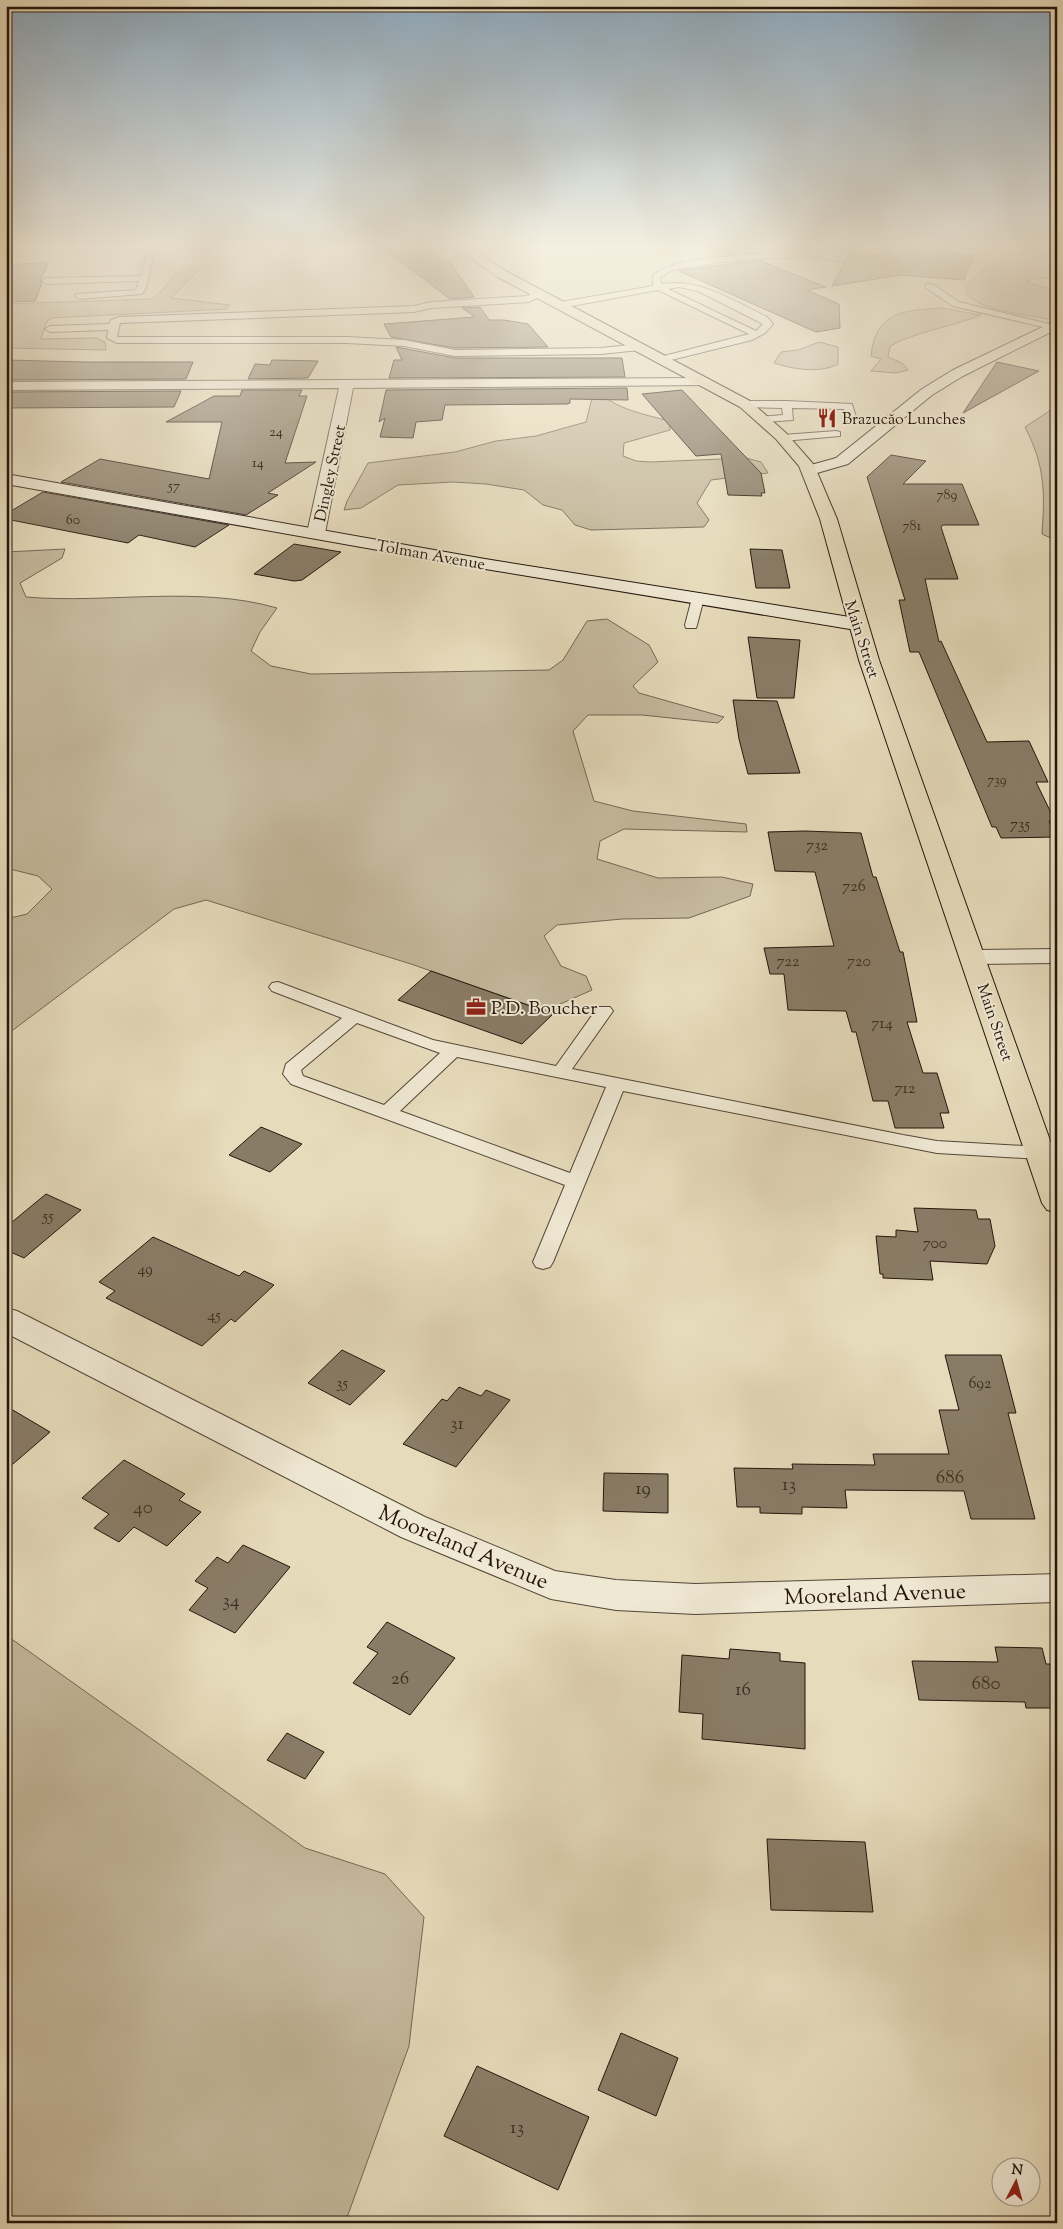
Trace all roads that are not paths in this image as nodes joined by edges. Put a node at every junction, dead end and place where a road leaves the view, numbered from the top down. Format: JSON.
{"nodes":[{"id":1,"x":445,"y":351,"type":"edge"},
{"id":2,"x":600,"y":351,"type":"edge"},
{"id":3,"x":647,"y":351,"type":"edge"},
{"id":4,"x":700,"y":351,"type":"edge"},
{"id":5,"x":1001,"y":351,"type":"edge"},
{"id":6,"x":664,"y":359,"type":"junction"},
{"id":7,"x":704,"y":382,"type":"junction"},
{"id":8,"x":347,"y":384,"type":"junction"},
{"id":9,"x":6,"y":386,"type":"edge"},
{"id":10,"x":745,"y":404,"type":"junction"},
{"id":11,"x":786,"y":404,"type":"junction"},
{"id":12,"x":764,"y":420,"type":"junction"},
{"id":13,"x":852,"y":420,"type":"dead end"},
{"id":14,"x":836,"y":434,"type":"dead end"},
{"id":15,"x":782,"y":438,"type":"junction"},
{"id":16,"x":810,"y":470,"type":"junction"},
{"id":17,"x":6,"y":479,"type":"edge"},
{"id":18,"x":316,"y":533,"type":"junction"},
{"id":19,"x":698,"y":598,"type":"junction"},
{"id":20,"x":691,"y":624,"type":"dead end"},
{"id":21,"x":856,"y":624,"type":"junction"},
{"id":22,"x":1057,"y":956,"type":"edge"},
{"id":23,"x":974,"y":957,"type":"junction"},
{"id":24,"x":278,"y":987,"type":"dead end"},
{"id":25,"x":604,"y":1011,"type":"dead end"},
{"id":26,"x":355,"y":1016,"type":"junction"},
{"id":27,"x":453,"y":1051,"type":"junction"},
{"id":28,"x":560,"y":1073,"type":"junction"},
{"id":29,"x":617,"y":1084,"type":"junction"},
{"id":30,"x":387,"y":1113,"type":"junction"},
{"id":31,"x":1040,"y":1154,"type":"junction"},
{"id":32,"x":576,"y":1182,"type":"junction"},
{"id":33,"x":1057,"y":1203,"type":"edge"},
{"id":34,"x":543,"y":1262,"type":"dead end"},
{"id":35,"x":6,"y":1318,"type":"edge"},
{"id":36,"x":1057,"y":1588,"type":"edge"}],
"edges":[{"from":1,"to":2,"type":"lane"},
{"from":3,"to":6,"type":"main road","name":"Main Street"},
{"from":4,"to":6,"type":"lane"},
{"from":5,"to":16,"type":"street"},
{"from":6,"to":7,"type":"main road","name":"Main Street"},
{"from":7,"to":8,"type":"street"},
{"from":7,"to":10,"type":"main road","name":"Main Street"},
{"from":8,"to":9,"type":"street"},
{"from":8,"to":18,"type":"street","name":"Dingley Street"},
{"from":10,"to":11,"type":"lane"},
{"from":10,"to":12,"type":"main road","name":"Main Street"},
{"from":11,"to":12,"type":"lane"},
{"from":11,"to":13,"type":"lane"},
{"from":12,"to":15,"type":"main road","name":"Main Street"},
{"from":14,"to":15,"type":"lane"},
{"from":15,"to":16,"type":"main road","name":"Main Street"},
{"from":16,"to":21,"type":"main road","name":"Main Street"},
{"from":17,"to":18,"type":"street","name":"Tolman Avenue"},
{"from":18,"to":19,"type":"street","name":"Tolman Avenue"},
{"from":19,"to":20,"type":"lane"},
{"from":19,"to":21,"type":"street","name":"Tolman Avenue"},
{"from":21,"to":23,"type":"main road","name":"Main Street"},
{"from":22,"to":23,"type":"street"},
{"from":23,"to":31,"type":"main road","name":"Main Street"},
{"from":24,"to":26,"type":"lane"},
{"from":25,"to":28,"type":"lane"},
{"from":26,"to":27,"type":"lane"},
{"from":26,"to":30,"type":"lane"},
{"from":27,"to":28,"type":"lane"},
{"from":27,"to":30,"type":"lane"},
{"from":28,"to":29,"type":"lane"},
{"from":29,"to":31,"type":"lane"},
{"from":29,"to":32,"type":"lane"},
{"from":30,"to":32,"type":"lane"},
{"from":31,"to":33,"type":"main road","name":"Main Street"},
{"from":32,"to":34,"type":"lane"},
{"from":35,"to":36,"type":"street","name":"Mooreland Avenue"}]}
